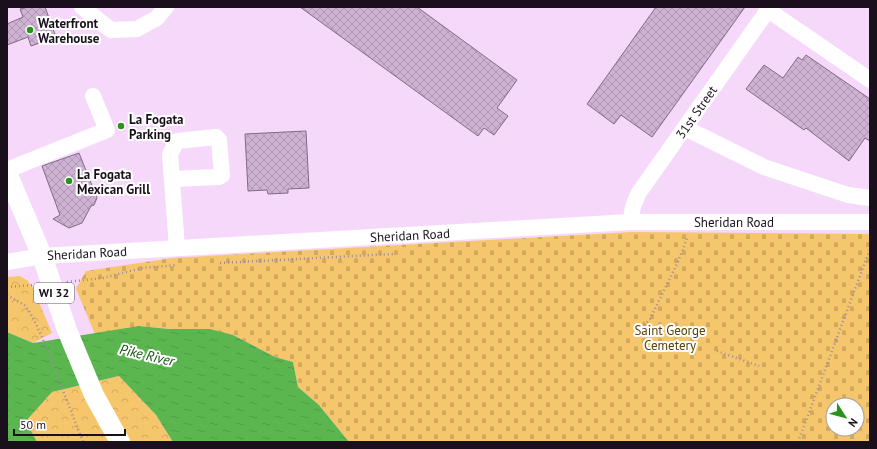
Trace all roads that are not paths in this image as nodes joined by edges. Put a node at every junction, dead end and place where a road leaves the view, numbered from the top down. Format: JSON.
{"nodes":[{"id":1,"x":82,"y":7,"type":"edge"},
{"id":2,"x":166,"y":7,"type":"edge"},
{"id":3,"x":769,"y":8,"type":"edge"},
{"id":4,"x":870,"y":80,"type":"edge"},
{"id":5,"x":94,"y":96,"type":"dead end"},
{"id":6,"x":685,"y":128,"type":"junction"},
{"id":7,"x":7,"y":172,"type":"edge"},
{"id":8,"x":172,"y":179,"type":"dead end"},
{"id":9,"x":870,"y":198,"type":"edge"},
{"id":10,"x":630,"y":222,"type":"junction"},
{"id":11,"x":870,"y":222,"type":"edge"},
{"id":12,"x":177,"y":248,"type":"junction"},
{"id":13,"x":7,"y":252,"type":"edge"},
{"id":14,"x":42,"y":256,"type":"junction"},
{"id":15,"x":7,"y":262,"type":"edge"},
{"id":16,"x":120,"y":442,"type":"edge"}],
"edges":[{"from":1,"to":2,"type":"street"},
{"from":3,"to":4,"type":"street"},
{"from":3,"to":6,"type":"street","name":"31st Street"},
{"from":5,"to":7,"type":"street"},
{"from":6,"to":9,"type":"street"},
{"from":6,"to":10,"type":"street","name":"31st Street"},
{"from":7,"to":14,"type":"main road","name":"Sheridan Road","number":"WI 32"},
{"from":8,"to":12,"type":"street"},
{"from":10,"to":11,"type":"street","name":"Sheridan Road"},
{"from":10,"to":12,"type":"street","name":"Sheridan Road"},
{"from":12,"to":14,"type":"street","name":"Sheridan Road"},
{"from":13,"to":14,"type":"street"},
{"from":14,"to":15,"type":"street"},
{"from":14,"to":16,"type":"main road","number":"WI 32"}]}
